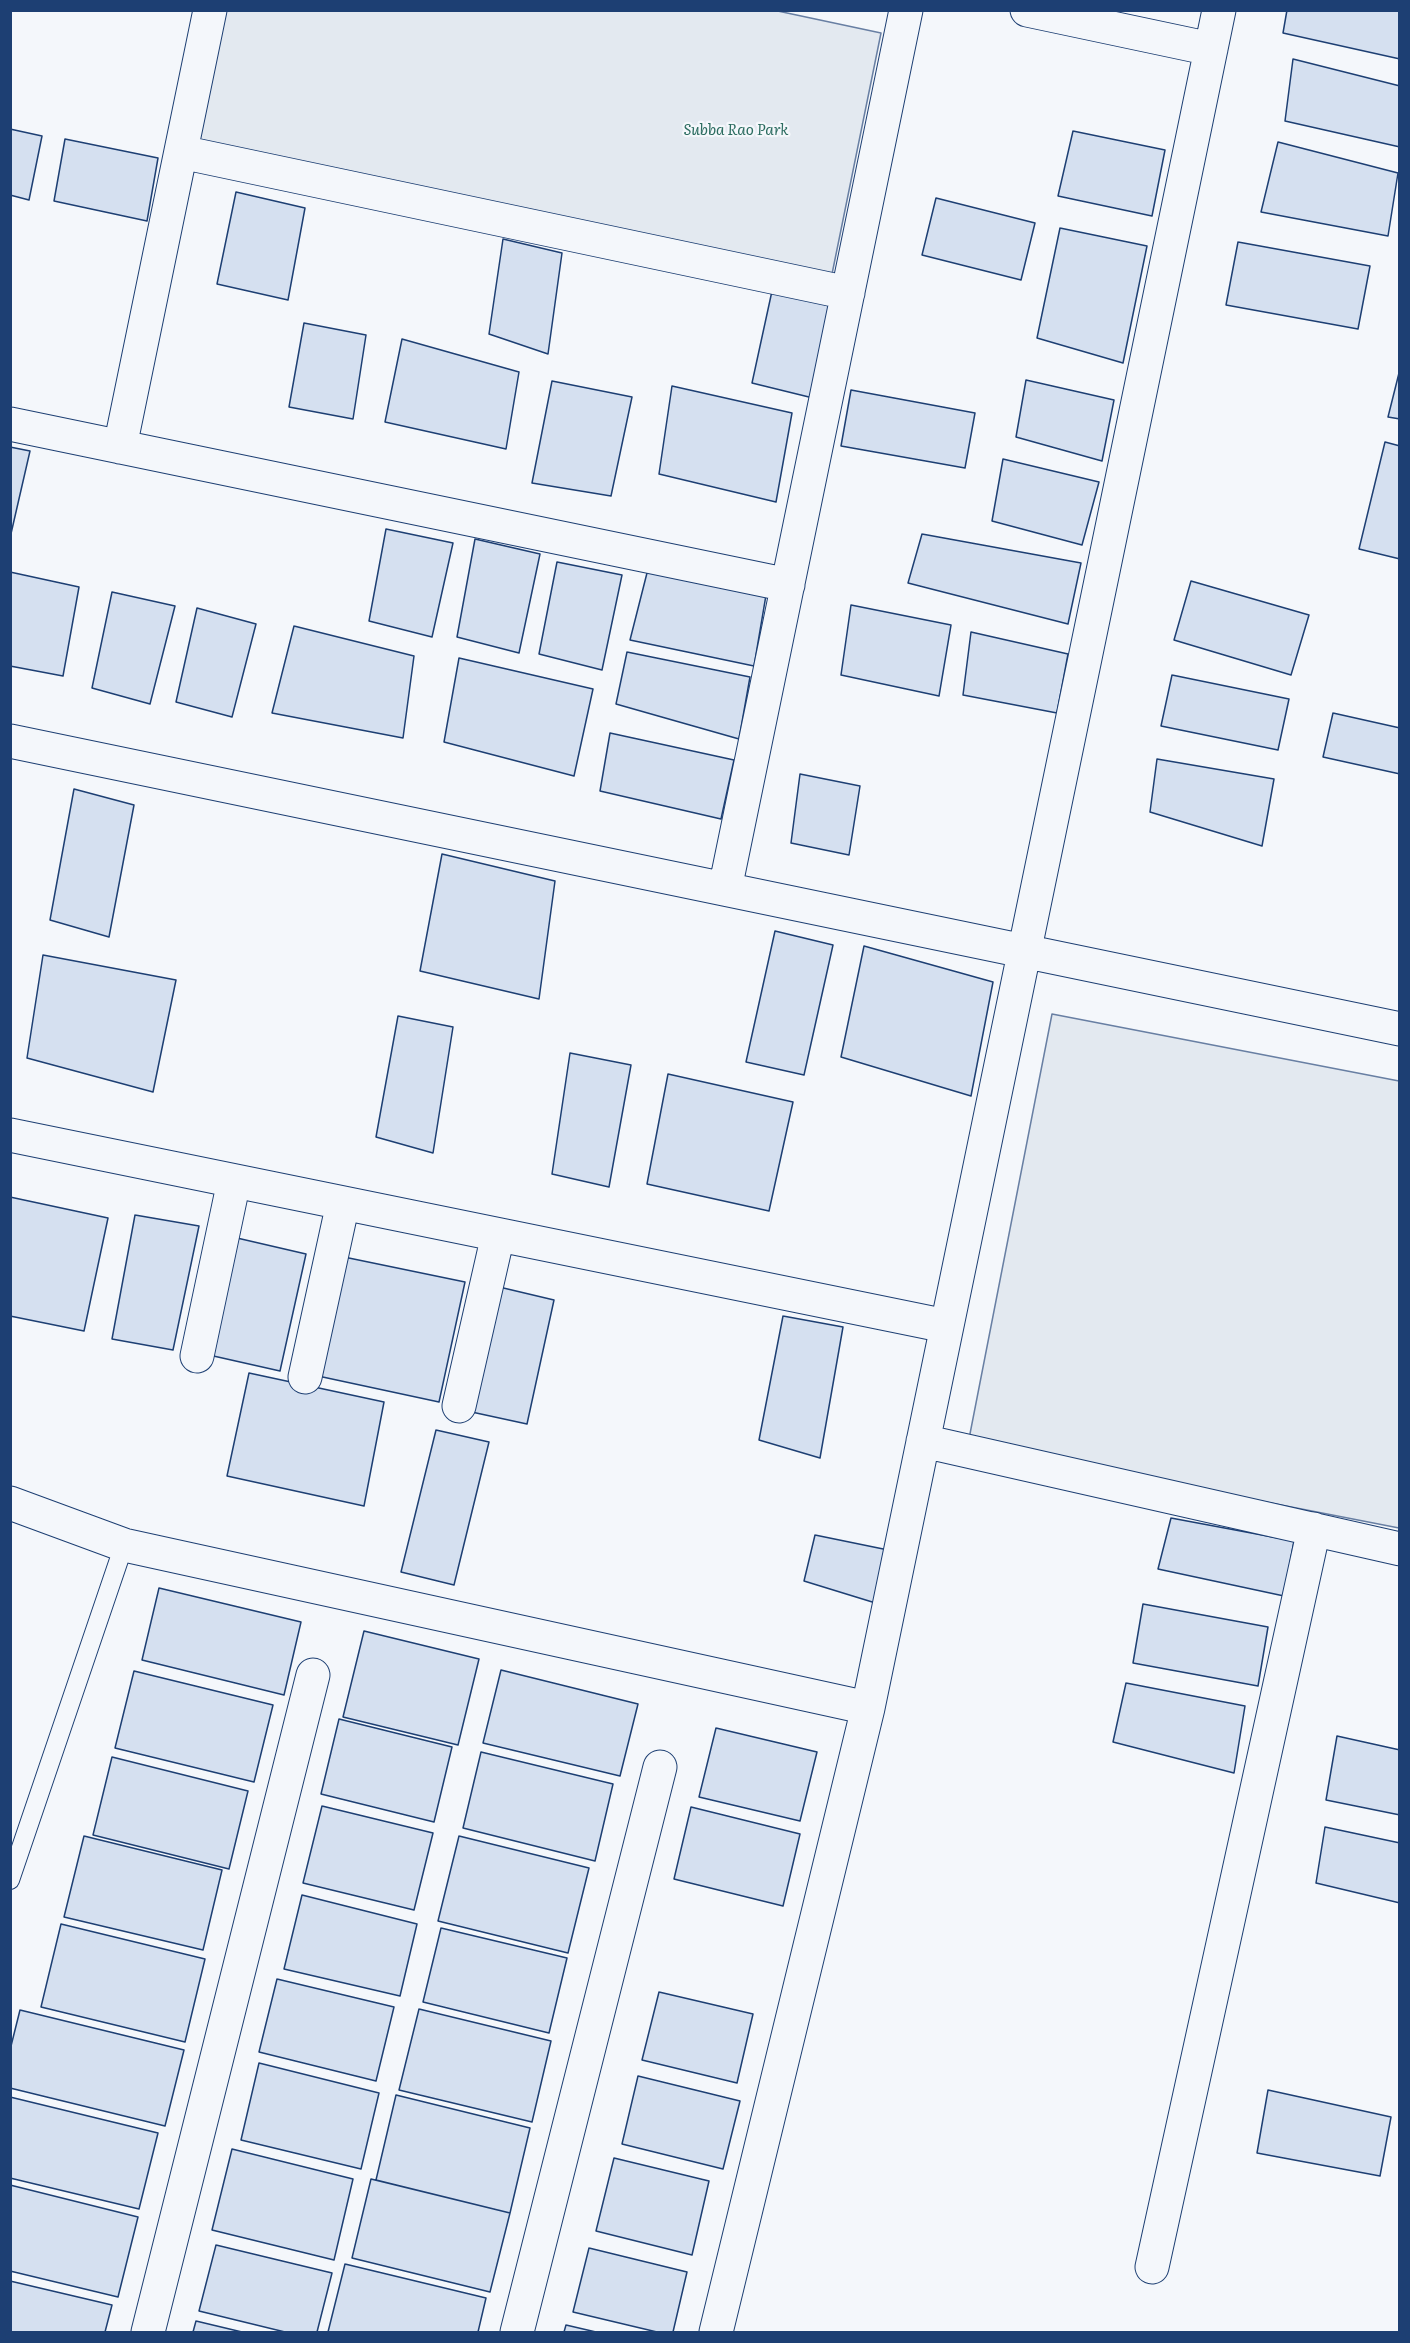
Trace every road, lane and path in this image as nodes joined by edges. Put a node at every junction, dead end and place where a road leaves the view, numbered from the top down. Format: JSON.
{"nodes":[{"id":1,"x":210,"y":10,"type":"edge"},
{"id":2,"x":906,"y":10,"type":"edge"},
{"id":3,"x":1027,"y":10,"type":"edge"},
{"id":4,"x":1219,"y":10,"type":"edge"},
{"id":5,"x":1211,"y":49,"type":"junction"},
{"id":6,"x":181,"y":152,"type":"junction"},
{"id":7,"x":848,"y":293,"type":"junction"},
{"id":8,"x":10,"y":424,"type":"edge"},
{"id":9,"x":120,"y":447,"type":"junction"},
{"id":10,"x":788,"y":585,"type":"junction"},
{"id":11,"x":10,"y":741,"type":"edge"},
{"id":12,"x":725,"y":889,"type":"junction"},
{"id":13,"x":1024,"y":951,"type":"junction"},
{"id":14,"x":1400,"y":1029,"type":"edge"},
{"id":15,"x":10,"y":1136,"type":"edge"},
{"id":16,"x":234,"y":1181,"type":"junction"},
{"id":17,"x":342,"y":1203,"type":"junction"},
{"id":18,"x":498,"y":1235,"type":"junction"},
{"id":19,"x":946,"y":1326,"type":"junction"},
{"id":20,"x":197,"y":1356,"type":"dead end"},
{"id":21,"x":305,"y":1377,"type":"dead end"},
{"id":22,"x":459,"y":1406,"type":"dead end"},
{"id":23,"x":923,"y":1441,"type":"junction"},
{"id":24,"x":10,"y":1503,"type":"edge"},
{"id":25,"x":1314,"y":1529,"type":"junction"},
{"id":26,"x":124,"y":1545,"type":"junction"},
{"id":27,"x":1400,"y":1549,"type":"edge"},
{"id":28,"x":313,"y":1675,"type":"dead end"},
{"id":29,"x":868,"y":1708,"type":"junction"},
{"id":30,"x":660,"y":1767,"type":"dead end"},
{"id":31,"x":10,"y":1880,"type":"edge"},
{"id":32,"x":1152,"y":2267,"type":"dead end"},
{"id":33,"x":148,"y":2332,"type":"edge"},
{"id":34,"x":517,"y":2332,"type":"edge"},
{"id":35,"x":716,"y":2332,"type":"edge"}],
"edges":[{"from":1,"to":6,"type":"street"},
{"from":2,"to":7,"type":"street"},
{"from":3,"to":5,"type":"street"},
{"from":4,"to":5,"type":"street"},
{"from":5,"to":13,"type":"street"},
{"from":6,"to":7,"type":"street"},
{"from":6,"to":9,"type":"street"},
{"from":7,"to":10,"type":"street"},
{"from":8,"to":9,"type":"street"},
{"from":9,"to":10,"type":"street"},
{"from":10,"to":12,"type":"street"},
{"from":11,"to":12,"type":"street"},
{"from":12,"to":13,"type":"street"},
{"from":13,"to":14,"type":"street"},
{"from":13,"to":19,"type":"street"},
{"from":15,"to":16,"type":"street"},
{"from":16,"to":17,"type":"street"},
{"from":16,"to":20,"type":"street"},
{"from":17,"to":18,"type":"street"},
{"from":17,"to":21,"type":"street"},
{"from":18,"to":19,"type":"street"},
{"from":18,"to":22,"type":"street"},
{"from":19,"to":23,"type":"street"},
{"from":23,"to":25,"type":"street"},
{"from":23,"to":29,"type":"street"},
{"from":24,"to":26,"type":"street"},
{"from":25,"to":27,"type":"street"},
{"from":25,"to":32,"type":"street"},
{"from":26,"to":29,"type":"street"},
{"from":26,"to":31,"type":"lane"},
{"from":28,"to":33,"type":"street"},
{"from":29,"to":35,"type":"street"},
{"from":30,"to":34,"type":"street"}]}
